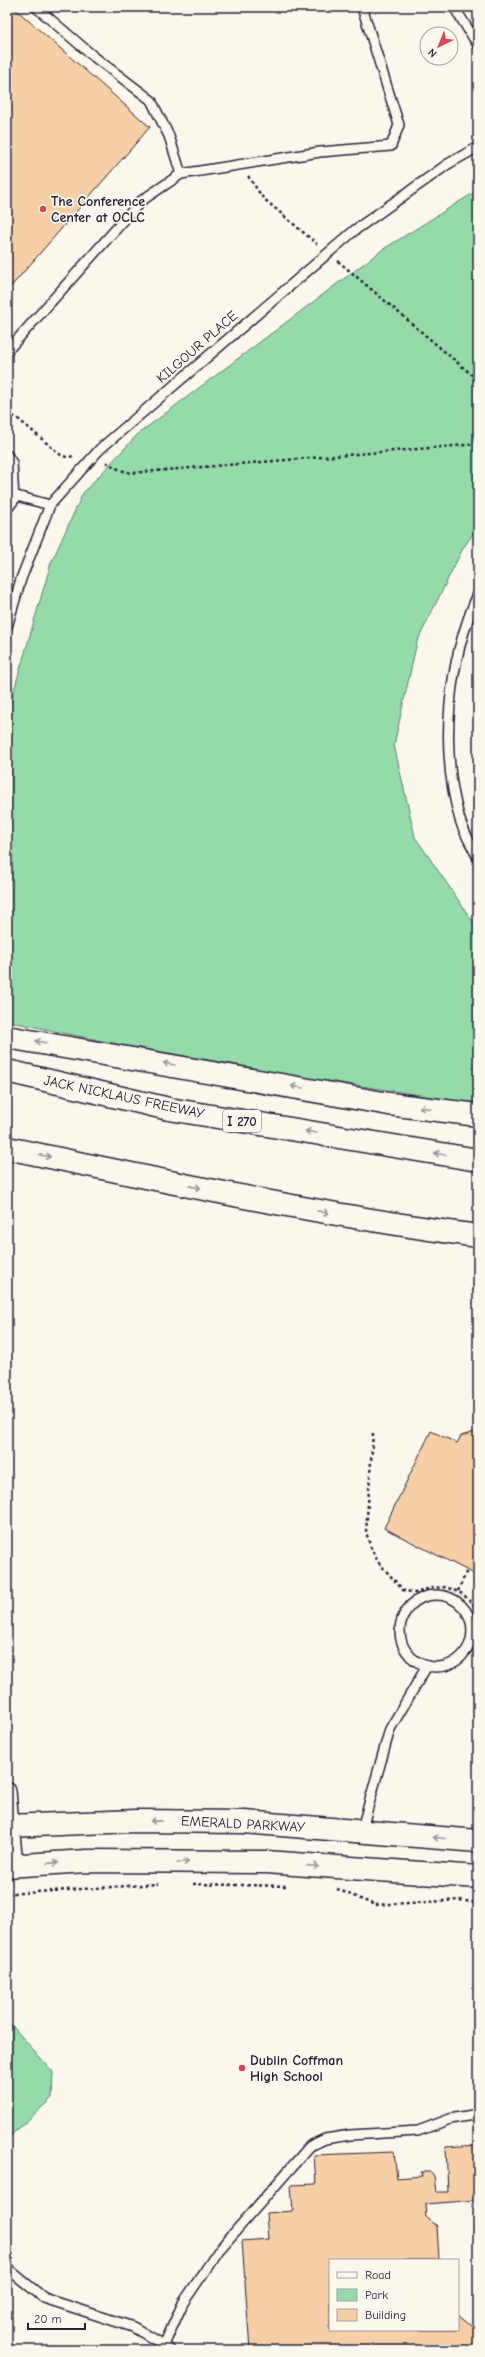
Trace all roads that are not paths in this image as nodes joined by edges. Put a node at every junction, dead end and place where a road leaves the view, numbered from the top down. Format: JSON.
{"nodes":[{"id":1,"x":36,"y":7,"type":"edge"},
{"id":2,"x":362,"y":7,"type":"edge"},
{"id":3,"x":454,"y":7,"type":"edge"},
{"id":4,"x":478,"y":46,"type":"edge"},
{"id":5,"x":478,"y":147,"type":"edge"},
{"id":6,"x":181,"y":174,"type":"junction"},
{"id":7,"x":7,"y":351,"type":"edge"},
{"id":8,"x":7,"y":455,"type":"edge"},
{"id":9,"x":14,"y":495,"type":"junction"},
{"id":10,"x":50,"y":505,"type":"junction"},
{"id":11,"x":7,"y":509,"type":"edge"},
{"id":12,"x":478,"y":594,"type":"edge"},
{"id":13,"x":7,"y":627,"type":"edge"},
{"id":14,"x":478,"y":858,"type":"edge"},
{"id":15,"x":7,"y":1037,"type":"edge"},
{"id":16,"x":7,"y":1072,"type":"edge"},
{"id":17,"x":478,"y":1115,"type":"edge"},
{"id":18,"x":7,"y":1148,"type":"edge"},
{"id":19,"x":478,"y":1160,"type":"edge"},
{"id":20,"x":381,"y":1223,"type":"junction"},
{"id":21,"x":478,"y":1236,"type":"edge"},
{"id":22,"x":478,"y":1244,"type":"edge"},
{"id":23,"x":427,"y":1666,"type":"junction"},
{"id":24,"x":7,"y":1791,"type":"edge"},
{"id":25,"x":8,"y":1826,"type":"edge"},
{"id":26,"x":361,"y":1832,"type":"junction"},
{"id":27,"x":478,"y":1842,"type":"edge"},
{"id":28,"x":11,"y":1866,"type":"edge"},
{"id":29,"x":478,"y":1877,"type":"edge"},
{"id":30,"x":478,"y":2114,"type":"edge"},
{"id":31,"x":7,"y":2268,"type":"edge"},
{"id":32,"x":167,"y":2347,"type":"edge"}],
"edges":[{"from":1,"to":6,"type":"lane"},
{"from":2,"to":6,"type":"lane"},
{"from":3,"to":4,"type":"lane"},
{"from":5,"to":10,"type":"lane","name":"KILGOUR PLACE"},
{"from":6,"to":7,"type":"lane"},
{"from":8,"to":9,"type":"lane"},
{"from":9,"to":10,"type":"lane"},
{"from":9,"to":11,"type":"lane"},
{"from":10,"to":13,"type":"lane","name":"KILGOUR PLACE"},
{"from":12,"to":14,"type":"lane"},
{"from":17,"to":15,"type":"main road","one_way":true},
{"from":19,"to":16,"type":"main road","name":"JACK NICKLAUS FREEWAY","number":"I 270","one_way":true},
{"from":18,"to":20,"type":"main road","one_way":true},
{"from":20,"to":21,"type":"main road"},
{"from":20,"to":22,"type":"main road"},
{"from":23,"to":23,"type":"lane"},
{"from":23,"to":26,"type":"lane"},
{"from":24,"to":25,"type":"street"},
{"from":26,"to":25,"type":"main road","name":"EMERALD PARKWAY","one_way":true},
{"from":25,"to":28,"type":"street"},
{"from":27,"to":26,"type":"main road","name":"EMERALD PARKWAY","one_way":true},
{"from":28,"to":29,"type":"main road","one_way":true},
{"from":30,"to":32,"type":"lane"},
{"from":31,"to":32,"type":"lane"}]}
